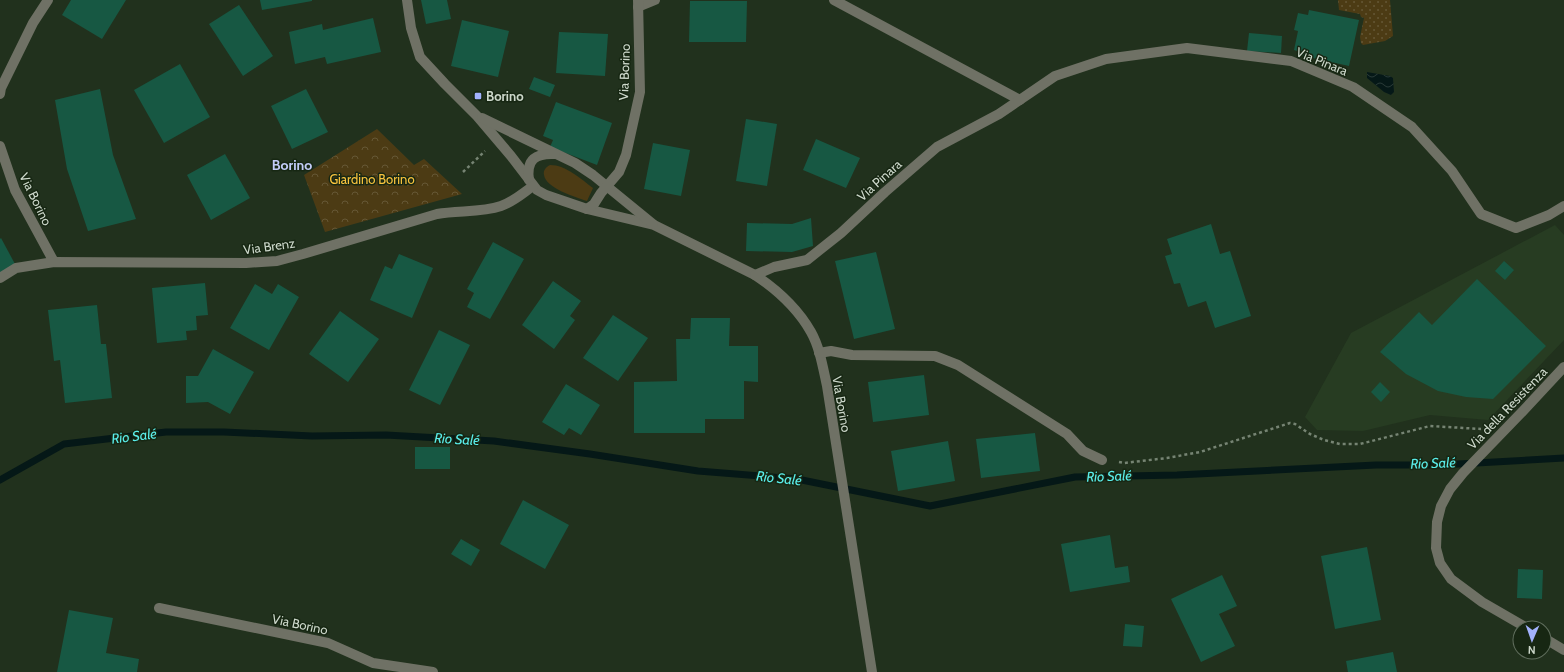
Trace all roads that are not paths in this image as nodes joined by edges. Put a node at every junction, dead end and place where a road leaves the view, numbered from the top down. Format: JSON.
{"nodes":[{"id":1,"x":48,"y":0,"type":"edge"},
{"id":2,"x":407,"y":0,"type":"edge"},
{"id":3,"x":655,"y":0,"type":"edge"},
{"id":4,"x":834,"y":0,"type":"edge"},
{"id":5,"x":638,"y":3,"type":"edge"},
{"id":6,"x":0,"y":94,"type":"edge"},
{"id":7,"x":1020,"y":100,"type":"junction"},
{"id":8,"x":477,"y":116,"type":"junction"},
{"id":9,"x":0,"y":146,"type":"edge"},
{"id":10,"x":557,"y":154,"type":"junction"},
{"id":11,"x":531,"y":183,"type":"junction"},
{"id":12,"x":608,"y":186,"type":"junction"},
{"id":13,"x":1564,"y":206,"type":"edge"},
{"id":14,"x":587,"y":209,"type":"junction"},
{"id":15,"x":654,"y":225,"type":"junction"},
{"id":16,"x":54,"y":262,"type":"junction"},
{"id":17,"x":755,"y":275,"type":"junction"},
{"id":18,"x":0,"y":278,"type":"edge"},
{"id":19,"x":819,"y":353,"type":"junction"},
{"id":20,"x":1564,"y":367,"type":"edge"},
{"id":21,"x":1102,"y":460,"type":"road end"},
{"id":22,"x":160,"y":608,"type":"dead end"},
{"id":23,"x":1513,"y":620,"type":"edge"},
{"id":24,"x":1552,"y":643,"type":"edge"},
{"id":25,"x":1564,"y":650,"type":"edge"},
{"id":26,"x":432,"y":672,"type":"edge"},
{"id":27,"x":872,"y":672,"type":"edge"}],
"edges":[{"from":1,"to":6,"type":"street"},
{"from":2,"to":8,"type":"street","name":"Via Borino"},
{"from":3,"to":5,"type":"street"},
{"from":4,"to":7,"type":"street"},
{"from":5,"to":12,"type":"street","name":"Via Borino"},
{"from":7,"to":13,"type":"street","name":"Via Pinara"},
{"from":7,"to":17,"type":"street","name":"Via Pinara"},
{"from":8,"to":10,"type":"street","name":"Via Borino"},
{"from":8,"to":11,"type":"street","name":"Via Borino"},
{"from":9,"to":16,"type":"street","name":"Via Borino"},
{"from":10,"to":11,"type":"street"},
{"from":10,"to":12,"type":"street","name":"Via Borino"},
{"from":11,"to":14,"type":"street","name":"Via Borino"},
{"from":11,"to":16,"type":"street","name":"Via Brenz"},
{"from":12,"to":14,"type":"street","name":"Via Borino"},
{"from":12,"to":15,"type":"street","name":"Via Borino"},
{"from":14,"to":15,"type":"street","name":"Via Borino"},
{"from":15,"to":17,"type":"street","name":"Via Borino"},
{"from":16,"to":18,"type":"street","name":"Via Brenz"},
{"from":17,"to":19,"type":"street","name":"Via Borino"},
{"from":19,"to":21,"type":"street"},
{"from":19,"to":27,"type":"street","name":"Via Borino"},
{"from":20,"to":23,"type":"street","name":"Via della Resistenza"},
{"from":22,"to":26,"type":"street","name":"Via Borino"},
{"from":24,"to":25,"type":"street"}]}
